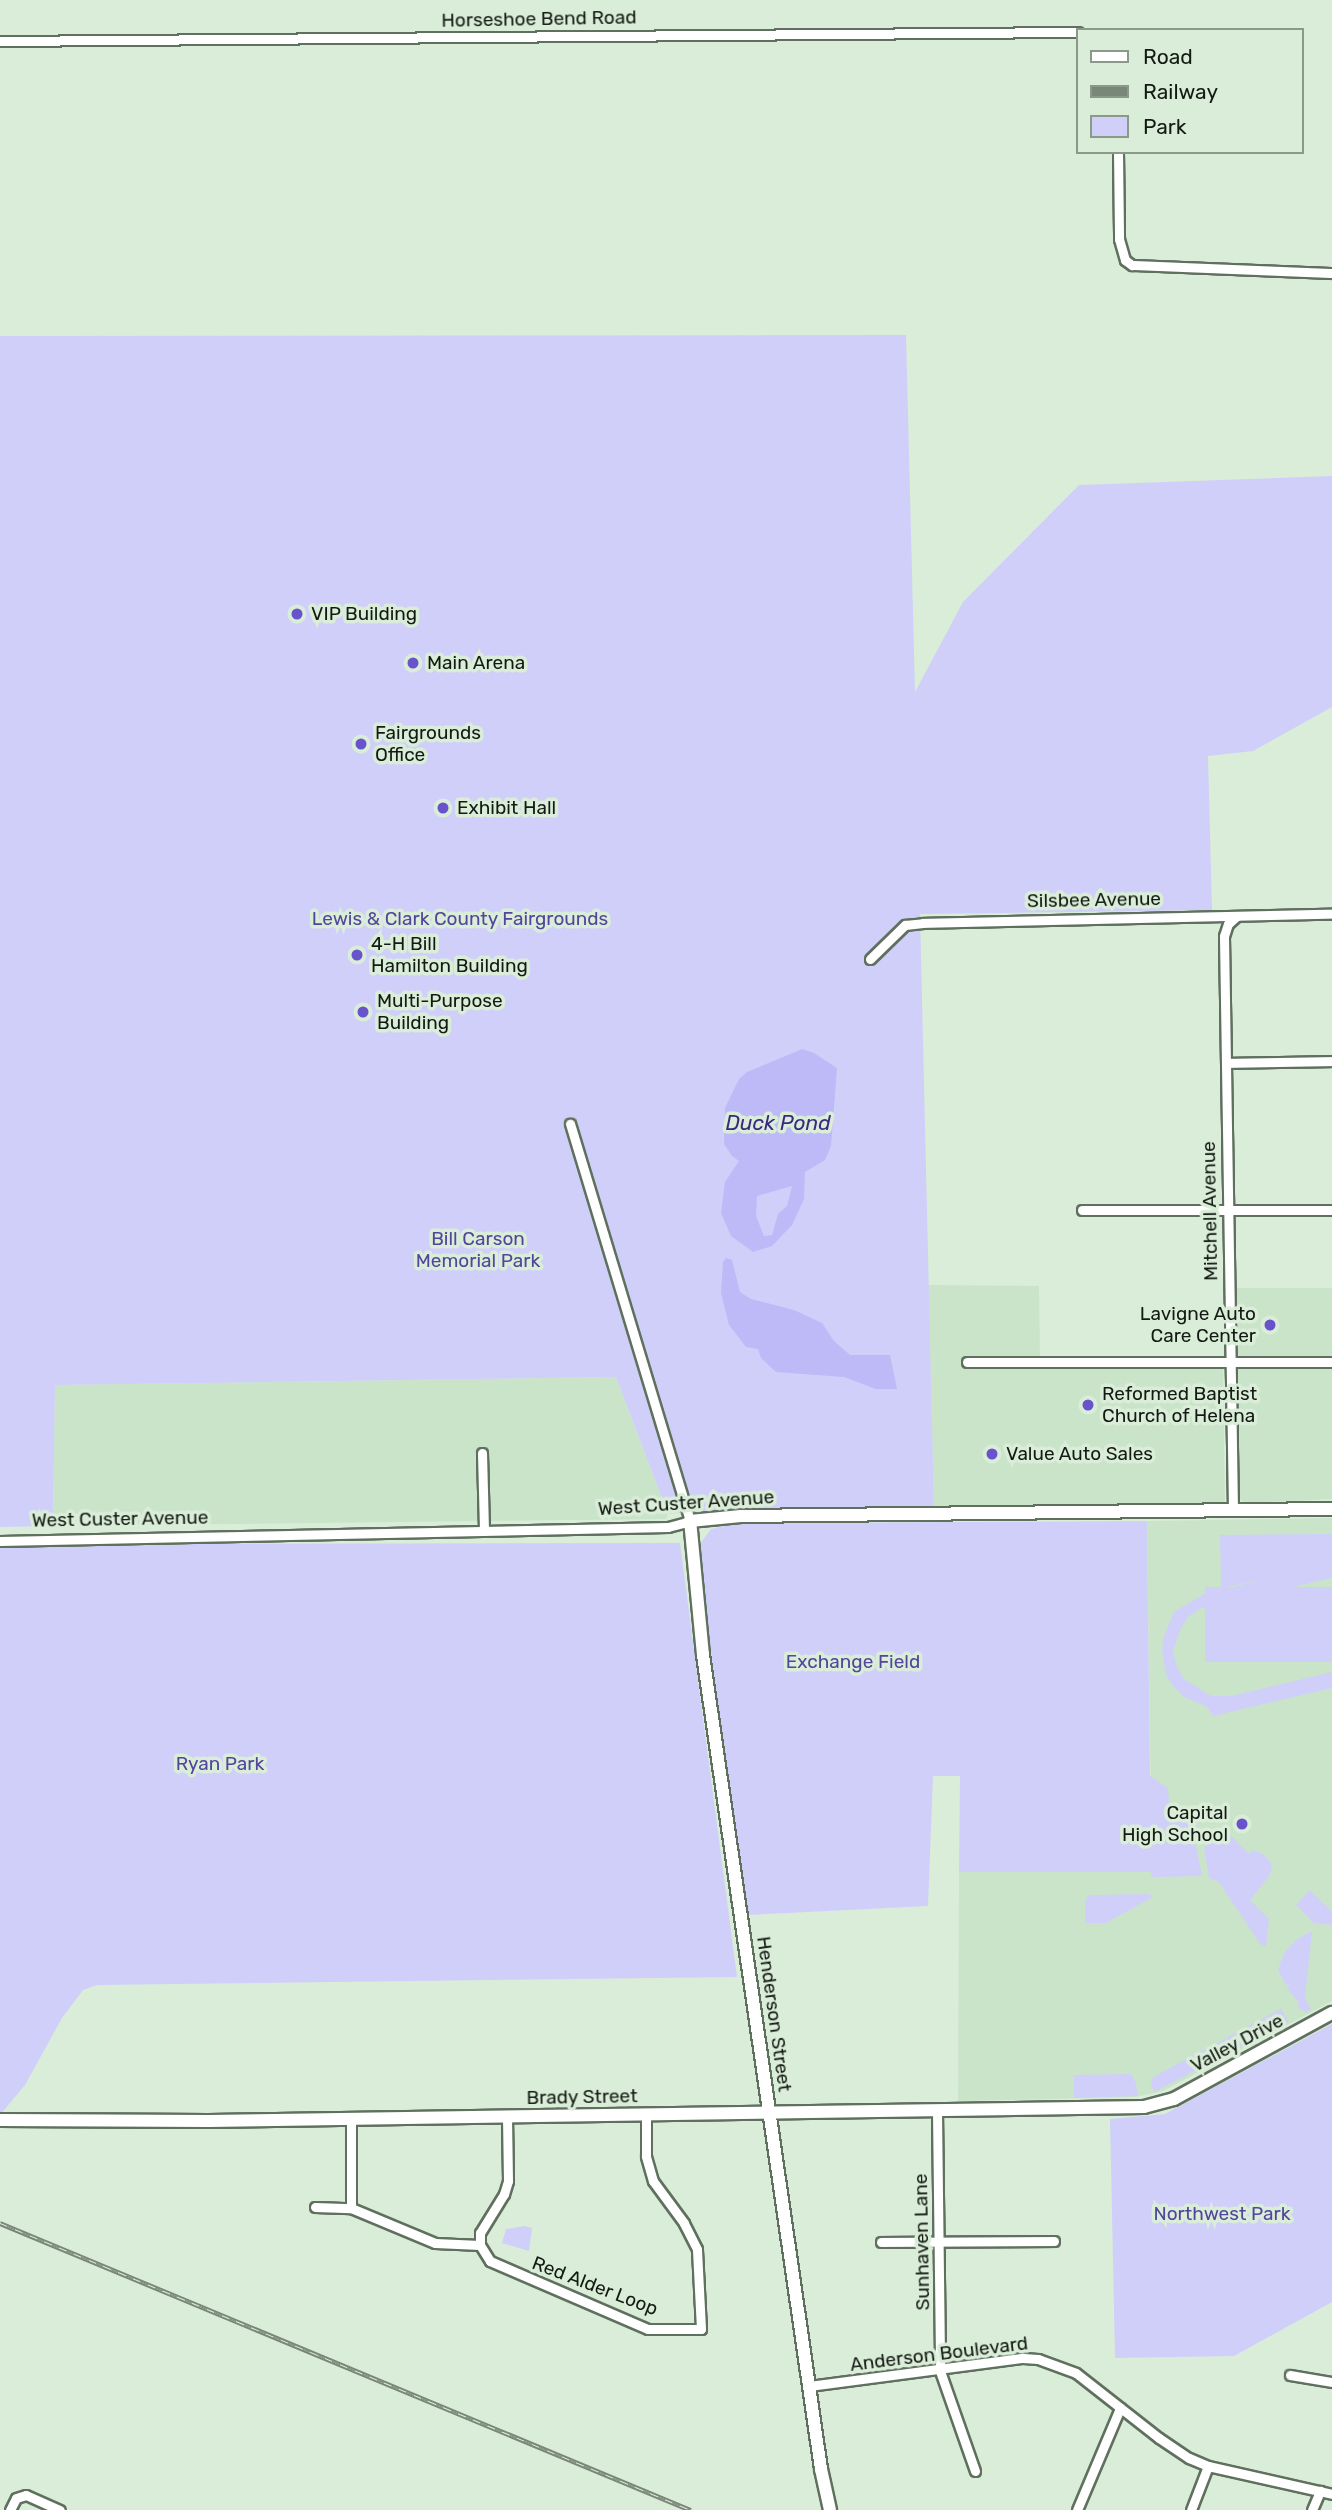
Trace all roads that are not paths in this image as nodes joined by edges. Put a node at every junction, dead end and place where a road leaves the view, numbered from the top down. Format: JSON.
{"nodes":[{"id":1,"x":1076,"y":32,"type":"edge"},
{"id":2,"x":0,"y":41,"type":"edge"},
{"id":3,"x":1118,"y":154,"type":"edge"},
{"id":4,"x":1332,"y":273,"type":"edge"},
{"id":5,"x":1332,"y":914,"type":"edge"},
{"id":6,"x":1237,"y":916,"type":"junction"},
{"id":7,"x":870,"y":959,"type":"dead end"},
{"id":8,"x":1332,"y":1061,"type":"edge"},
{"id":9,"x":1226,"y":1063,"type":"junction"},
{"id":10,"x":570,"y":1124,"type":"dead end"},
{"id":11,"x":1082,"y":1210,"type":"dead end"},
{"id":12,"x":1228,"y":1210,"type":"junction"},
{"id":13,"x":1332,"y":1210,"type":"edge"},
{"id":14,"x":967,"y":1362,"type":"dead end"},
{"id":15,"x":1230,"y":1362,"type":"junction"},
{"id":16,"x":1332,"y":1362,"type":"edge"},
{"id":17,"x":482,"y":1453,"type":"dead end"},
{"id":18,"x":1332,"y":1509,"type":"edge"},
{"id":19,"x":1233,"y":1510,"type":"junction"},
{"id":20,"x":691,"y":1521,"type":"junction"},
{"id":21,"x":484,"y":1531,"type":"junction"},
{"id":22,"x":0,"y":1541,"type":"edge"},
{"id":23,"x":1332,"y":2013,"type":"edge"},
{"id":24,"x":1159,"y":2104,"type":"joint"},
{"id":25,"x":937,"y":2112,"type":"junction"},
{"id":26,"x":769,"y":2114,"type":"junction"},
{"id":27,"x":646,"y":2116,"type":"junction"},
{"id":28,"x":507,"y":2117,"type":"junction"},
{"id":29,"x":351,"y":2119,"type":"junction"},
{"id":30,"x":2,"y":2120,"type":"edge"},
{"id":31,"x":315,"y":2207,"type":"dead end"},
{"id":32,"x":351,"y":2208,"type":"junction"},
{"id":33,"x":1054,"y":2241,"type":"dead end"},
{"id":34,"x":881,"y":2242,"type":"dead end"},
{"id":35,"x":940,"y":2242,"type":"junction"},
{"id":36,"x":480,"y":2245,"type":"junction"},
{"id":37,"x":940,"y":2371,"type":"junction"},
{"id":38,"x":1290,"y":2375,"type":"dead end"},
{"id":39,"x":1332,"y":2382,"type":"edge"},
{"id":40,"x":809,"y":2386,"type":"junction"},
{"id":41,"x":1120,"y":2408,"type":"junction"},
{"id":42,"x":1208,"y":2466,"type":"junction"},
{"id":43,"x":975,"y":2472,"type":"dead end"},
{"id":44,"x":1320,"y":2491,"type":"junction"},
{"id":45,"x":1332,"y":2494,"type":"edge"},
{"id":46,"x":10,"y":2510,"type":"edge"},
{"id":47,"x":60,"y":2510,"type":"edge"},
{"id":48,"x":830,"y":2510,"type":"edge"},
{"id":49,"x":1077,"y":2510,"type":"edge"},
{"id":50,"x":1191,"y":2510,"type":"edge"},
{"id":51,"x":1312,"y":2510,"type":"edge"}],
"edges":[{"from":1,"to":2,"type":"street","name":"Horseshoe Bend Road"},
{"from":3,"to":4,"type":"street"},
{"from":5,"to":6,"type":"street","name":"Silsbee Avenue"},
{"from":6,"to":7,"type":"street","name":"Silsbee Avenue"},
{"from":6,"to":9,"type":"street","name":"Mitchell Avenue"},
{"from":8,"to":9,"type":"street"},
{"from":9,"to":12,"type":"street","name":"Mitchell Avenue"},
{"from":10,"to":20,"type":"street"},
{"from":11,"to":12,"type":"street"},
{"from":12,"to":13,"type":"street"},
{"from":12,"to":15,"type":"street","name":"Mitchell Avenue"},
{"from":14,"to":15,"type":"street"},
{"from":15,"to":16,"type":"street"},
{"from":15,"to":19,"type":"street","name":"Mitchell Avenue"},
{"from":17,"to":21,"type":"street"},
{"from":18,"to":19,"type":"main road","name":"West Custer Avenue"},
{"from":19,"to":20,"type":"main road","name":"West Custer Avenue"},
{"from":20,"to":21,"type":"street","name":"West Custer Avenue"},
{"from":20,"to":26,"type":"main road","name":"Henderson Street"},
{"from":21,"to":22,"type":"street","name":"West Custer Avenue"},
{"from":23,"to":24,"type":"main road","name":"Valley Drive"},
{"from":24,"to":25,"type":"main road","name":"Brady Street"},
{"from":25,"to":26,"type":"main road","name":"Brady Street"},
{"from":25,"to":35,"type":"street","name":"Sunhaven Lane"},
{"from":26,"to":27,"type":"main road","name":"Brady Street"},
{"from":26,"to":40,"type":"main road","name":"Henderson Street"},
{"from":27,"to":28,"type":"main road","name":"Brady Street"},
{"from":27,"to":36,"type":"street","name":"Red Alder Loop"},
{"from":28,"to":29,"type":"main road","name":"Brady Street"},
{"from":28,"to":36,"type":"street"},
{"from":29,"to":30,"type":"main road","name":"Brady Street"},
{"from":29,"to":32,"type":"street"},
{"from":31,"to":32,"type":"street"},
{"from":32,"to":36,"type":"street"},
{"from":33,"to":35,"type":"street"},
{"from":34,"to":35,"type":"street"},
{"from":35,"to":37,"type":"street","name":"Sunhaven Lane"},
{"from":37,"to":40,"type":"street","name":"Anderson Boulevard"},
{"from":37,"to":41,"type":"street","name":"Anderson Boulevard"},
{"from":37,"to":43,"type":"street","name":"Sunhaven Lane"},
{"from":38,"to":39,"type":"street"},
{"from":40,"to":48,"type":"main road","name":"Henderson Street"},
{"from":41,"to":42,"type":"street","name":"Anderson Boulevard"},
{"from":41,"to":49,"type":"street"},
{"from":42,"to":44,"type":"street","name":"Anderson Boulevard"},
{"from":42,"to":50,"type":"street"},
{"from":44,"to":45,"type":"street","name":"Anderson Boulevard"},
{"from":44,"to":51,"type":"street"},
{"from":46,"to":47,"type":"street"}]}
